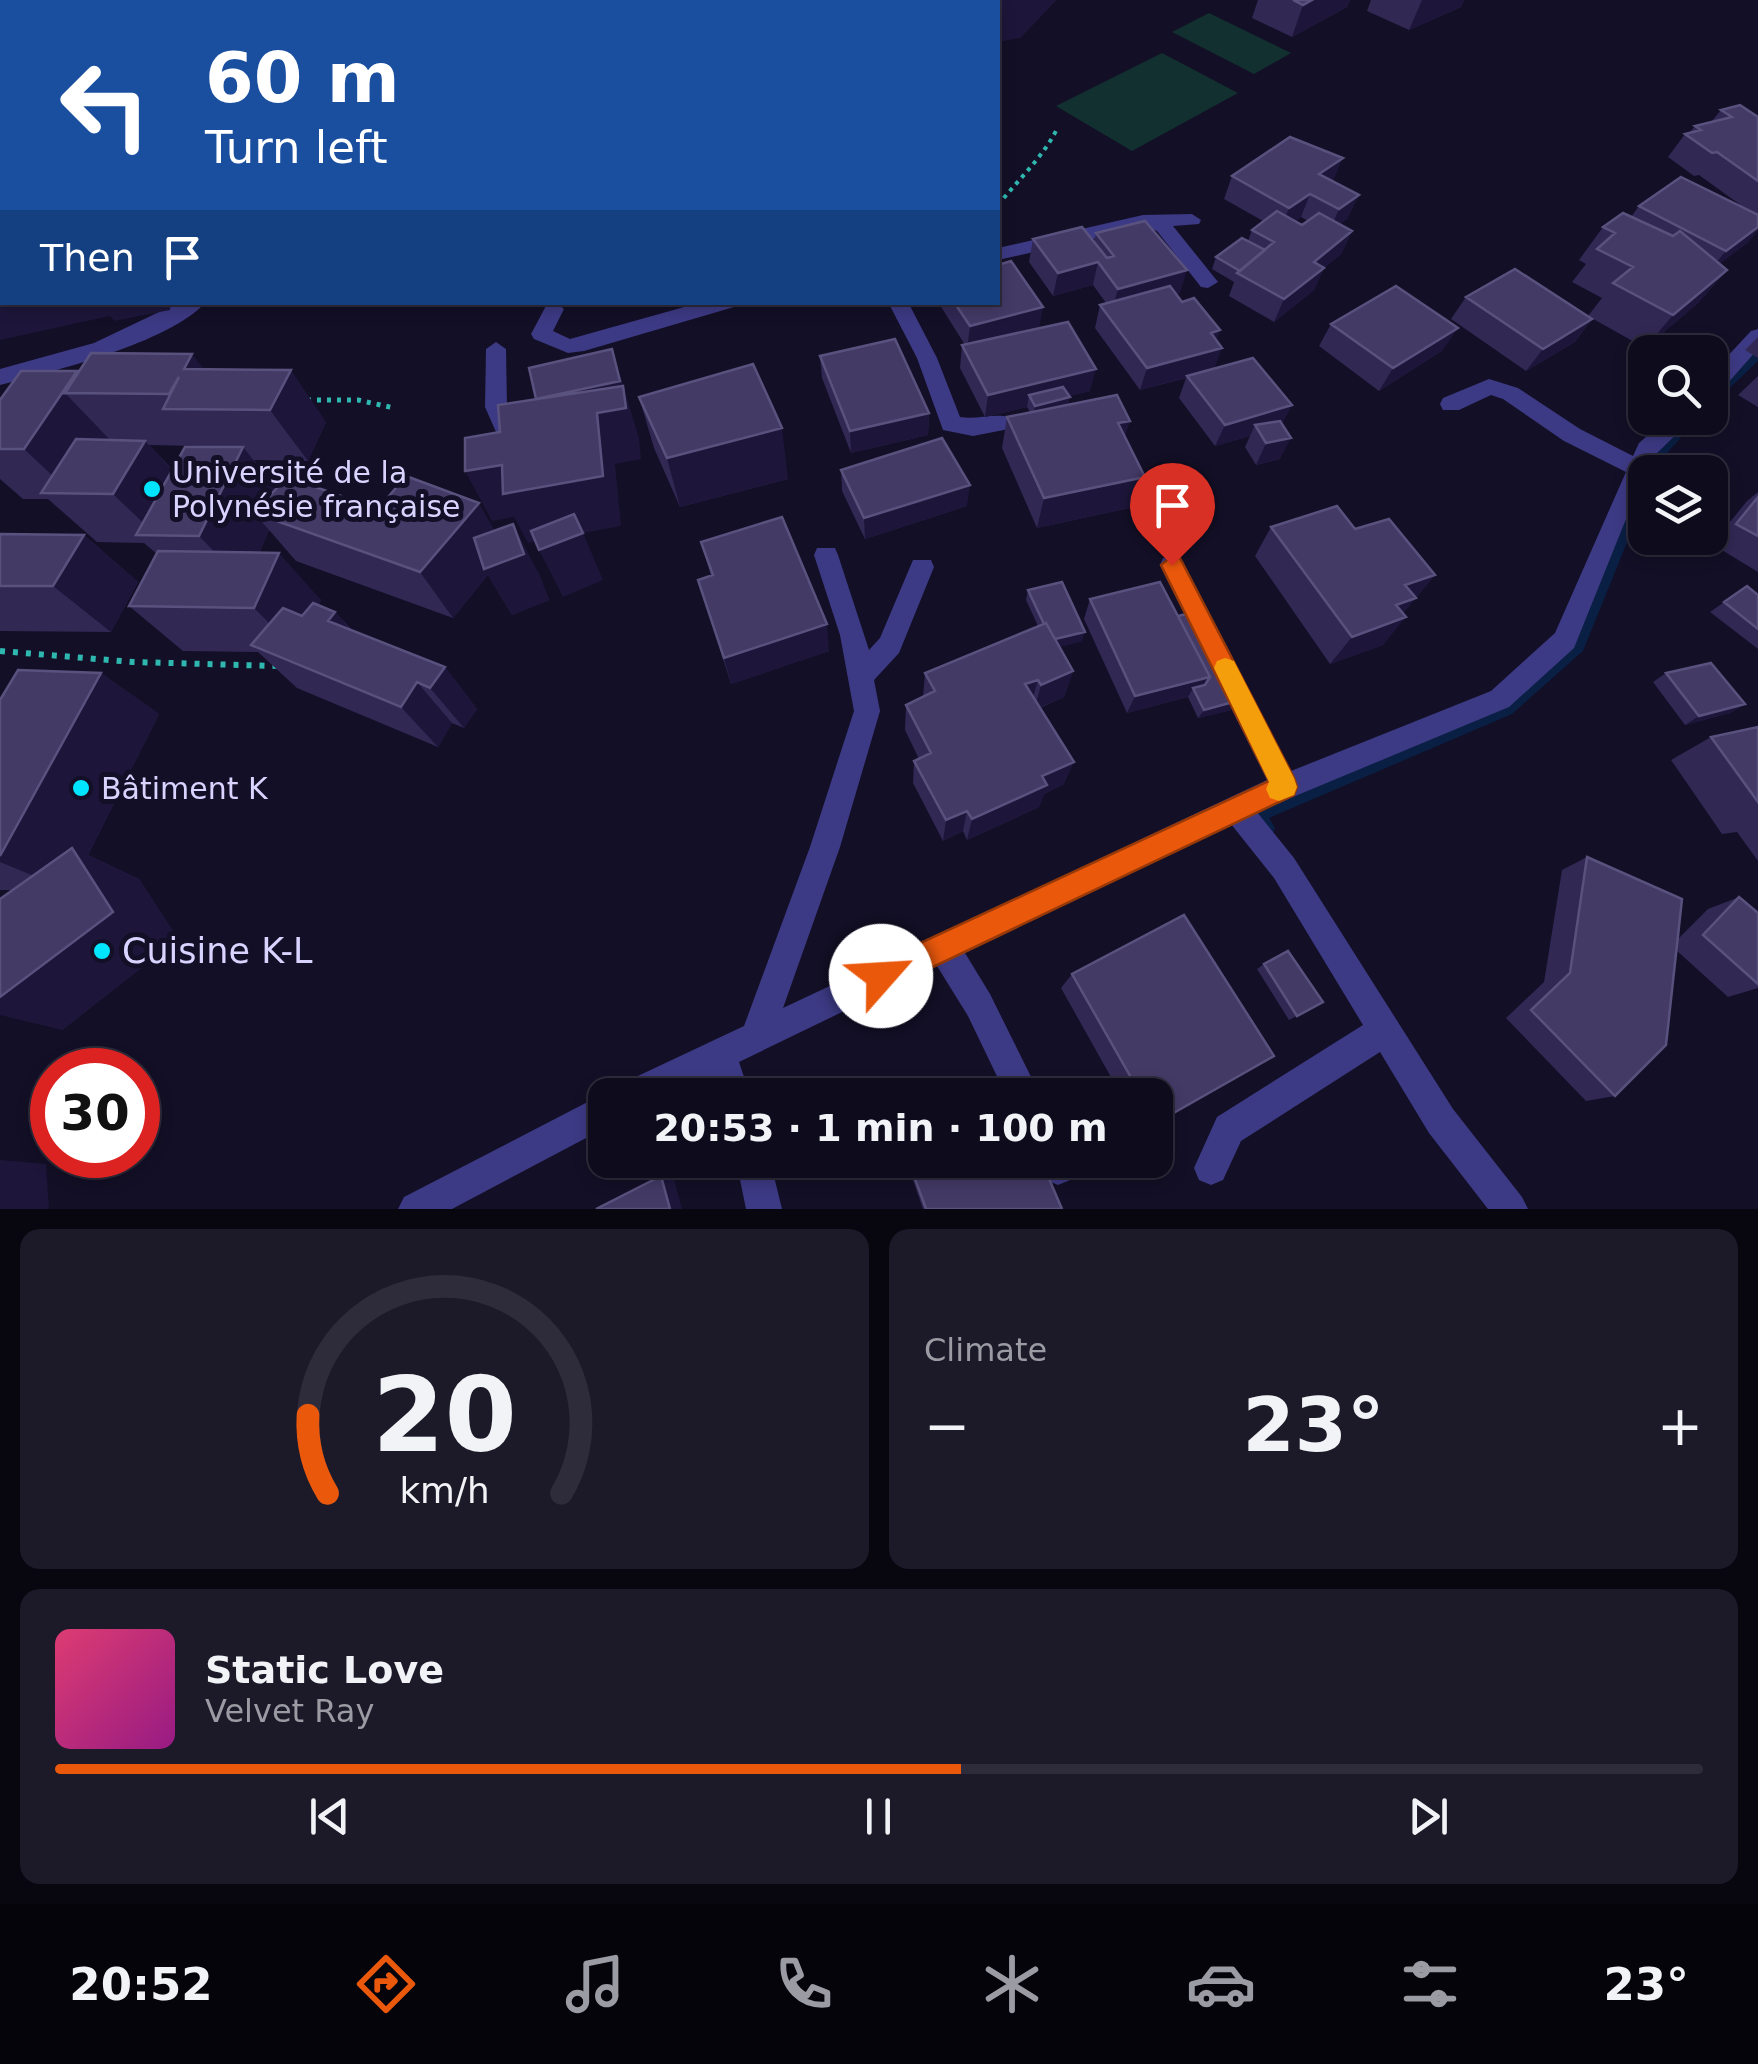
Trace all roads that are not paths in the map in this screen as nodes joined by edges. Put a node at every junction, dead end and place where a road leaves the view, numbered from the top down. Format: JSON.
{"nodes":[{"id":1,"x":1192,"y":220,"type":"dead end"},
{"id":2,"x":1143,"y":221,"type":"junction"},
{"id":3,"x":1000,"y":254,"type":"edge"},
{"id":4,"x":1208,"y":282,"type":"dead end"},
{"id":5,"x":191,"y":305,"type":"edge"},
{"id":6,"x":717,"y":305,"type":"edge"},
{"id":7,"x":900,"y":305,"type":"edge"},
{"id":8,"x":554,"y":309,"type":"dead end"},
{"id":9,"x":1758,"y":336,"type":"edge"},
{"id":10,"x":496,"y":349,"type":"dead end"},
{"id":11,"x":1728,"y":369,"type":"edge"},
{"id":12,"x":0,"y":376,"type":"edge"},
{"id":13,"x":1451,"y":404,"type":"dead end"},
{"id":14,"x":1001,"y":423,"type":"dead end"},
{"id":15,"x":508,"y":435,"type":"edge"},
{"id":16,"x":1663,"y":435,"type":"edge"},
{"id":17,"x":1645,"y":455,"type":"edge"},
{"id":18,"x":1628,"y":464,"type":"edge"},
{"id":19,"x":1628,"y":527,"type":"edge"},
{"id":20,"x":826,"y":555,"type":"dead end"},
{"id":21,"x":1172,"y":565,"type":"dead end"},
{"id":22,"x":922,"y":566,"type":"dead end"},
{"id":23,"x":861,"y":676,"type":"junction"},
{"id":24,"x":1284,"y":787,"type":"junction"},
{"id":25,"x":1236,"y":807,"type":"junction"},
{"id":26,"x":943,"y":946,"type":"junction"},
{"id":27,"x":1385,"y":1030,"type":"junction"},
{"id":28,"x":756,"y":1037,"type":"junction"},
{"id":29,"x":720,"y":1054,"type":"junction"},
{"id":30,"x":670,"y":1078,"type":"edge"},
{"id":31,"x":728,"y":1078,"type":"edge"},
{"id":32,"x":1015,"y":1078,"type":"edge"},
{"id":33,"x":588,"y":1119,"type":"edge"},
{"id":34,"x":1211,"y":1168,"type":"dead end"},
{"id":35,"x":756,"y":1178,"type":"edge"},
{"id":36,"x":416,"y":1209,"type":"edge"},
{"id":37,"x":764,"y":1209,"type":"edge"},
{"id":38,"x":1510,"y":1209,"type":"edge"}],
"edges":[{"from":1,"to":2,"type":"street"},
{"from":2,"to":3,"type":"street"},
{"from":2,"to":4,"type":"street"},
{"from":5,"to":12,"type":"street"},
{"from":6,"to":8,"type":"street"},
{"from":7,"to":14,"type":"street"},
{"from":9,"to":11,"type":"street"},
{"from":10,"to":15,"type":"street"},
{"from":13,"to":18,"type":"street"},
{"from":16,"to":17,"type":"street"},
{"from":19,"to":24,"type":"street"},
{"from":20,"to":23,"type":"street"},
{"from":21,"to":24,"type":"street"},
{"from":22,"to":23,"type":"street"},
{"from":23,"to":28,"type":"street"},
{"from":24,"to":25,"type":"street"},
{"from":25,"to":26,"type":"street"},
{"from":25,"to":27,"type":"street"},
{"from":26,"to":28,"type":"street"},
{"from":26,"to":32,"type":"street"},
{"from":27,"to":34,"type":"street"},
{"from":27,"to":38,"type":"street"},
{"from":28,"to":29,"type":"street"},
{"from":29,"to":30,"type":"street"},
{"from":29,"to":31,"type":"street"},
{"from":33,"to":36,"type":"street"},
{"from":35,"to":37,"type":"street"}]}
